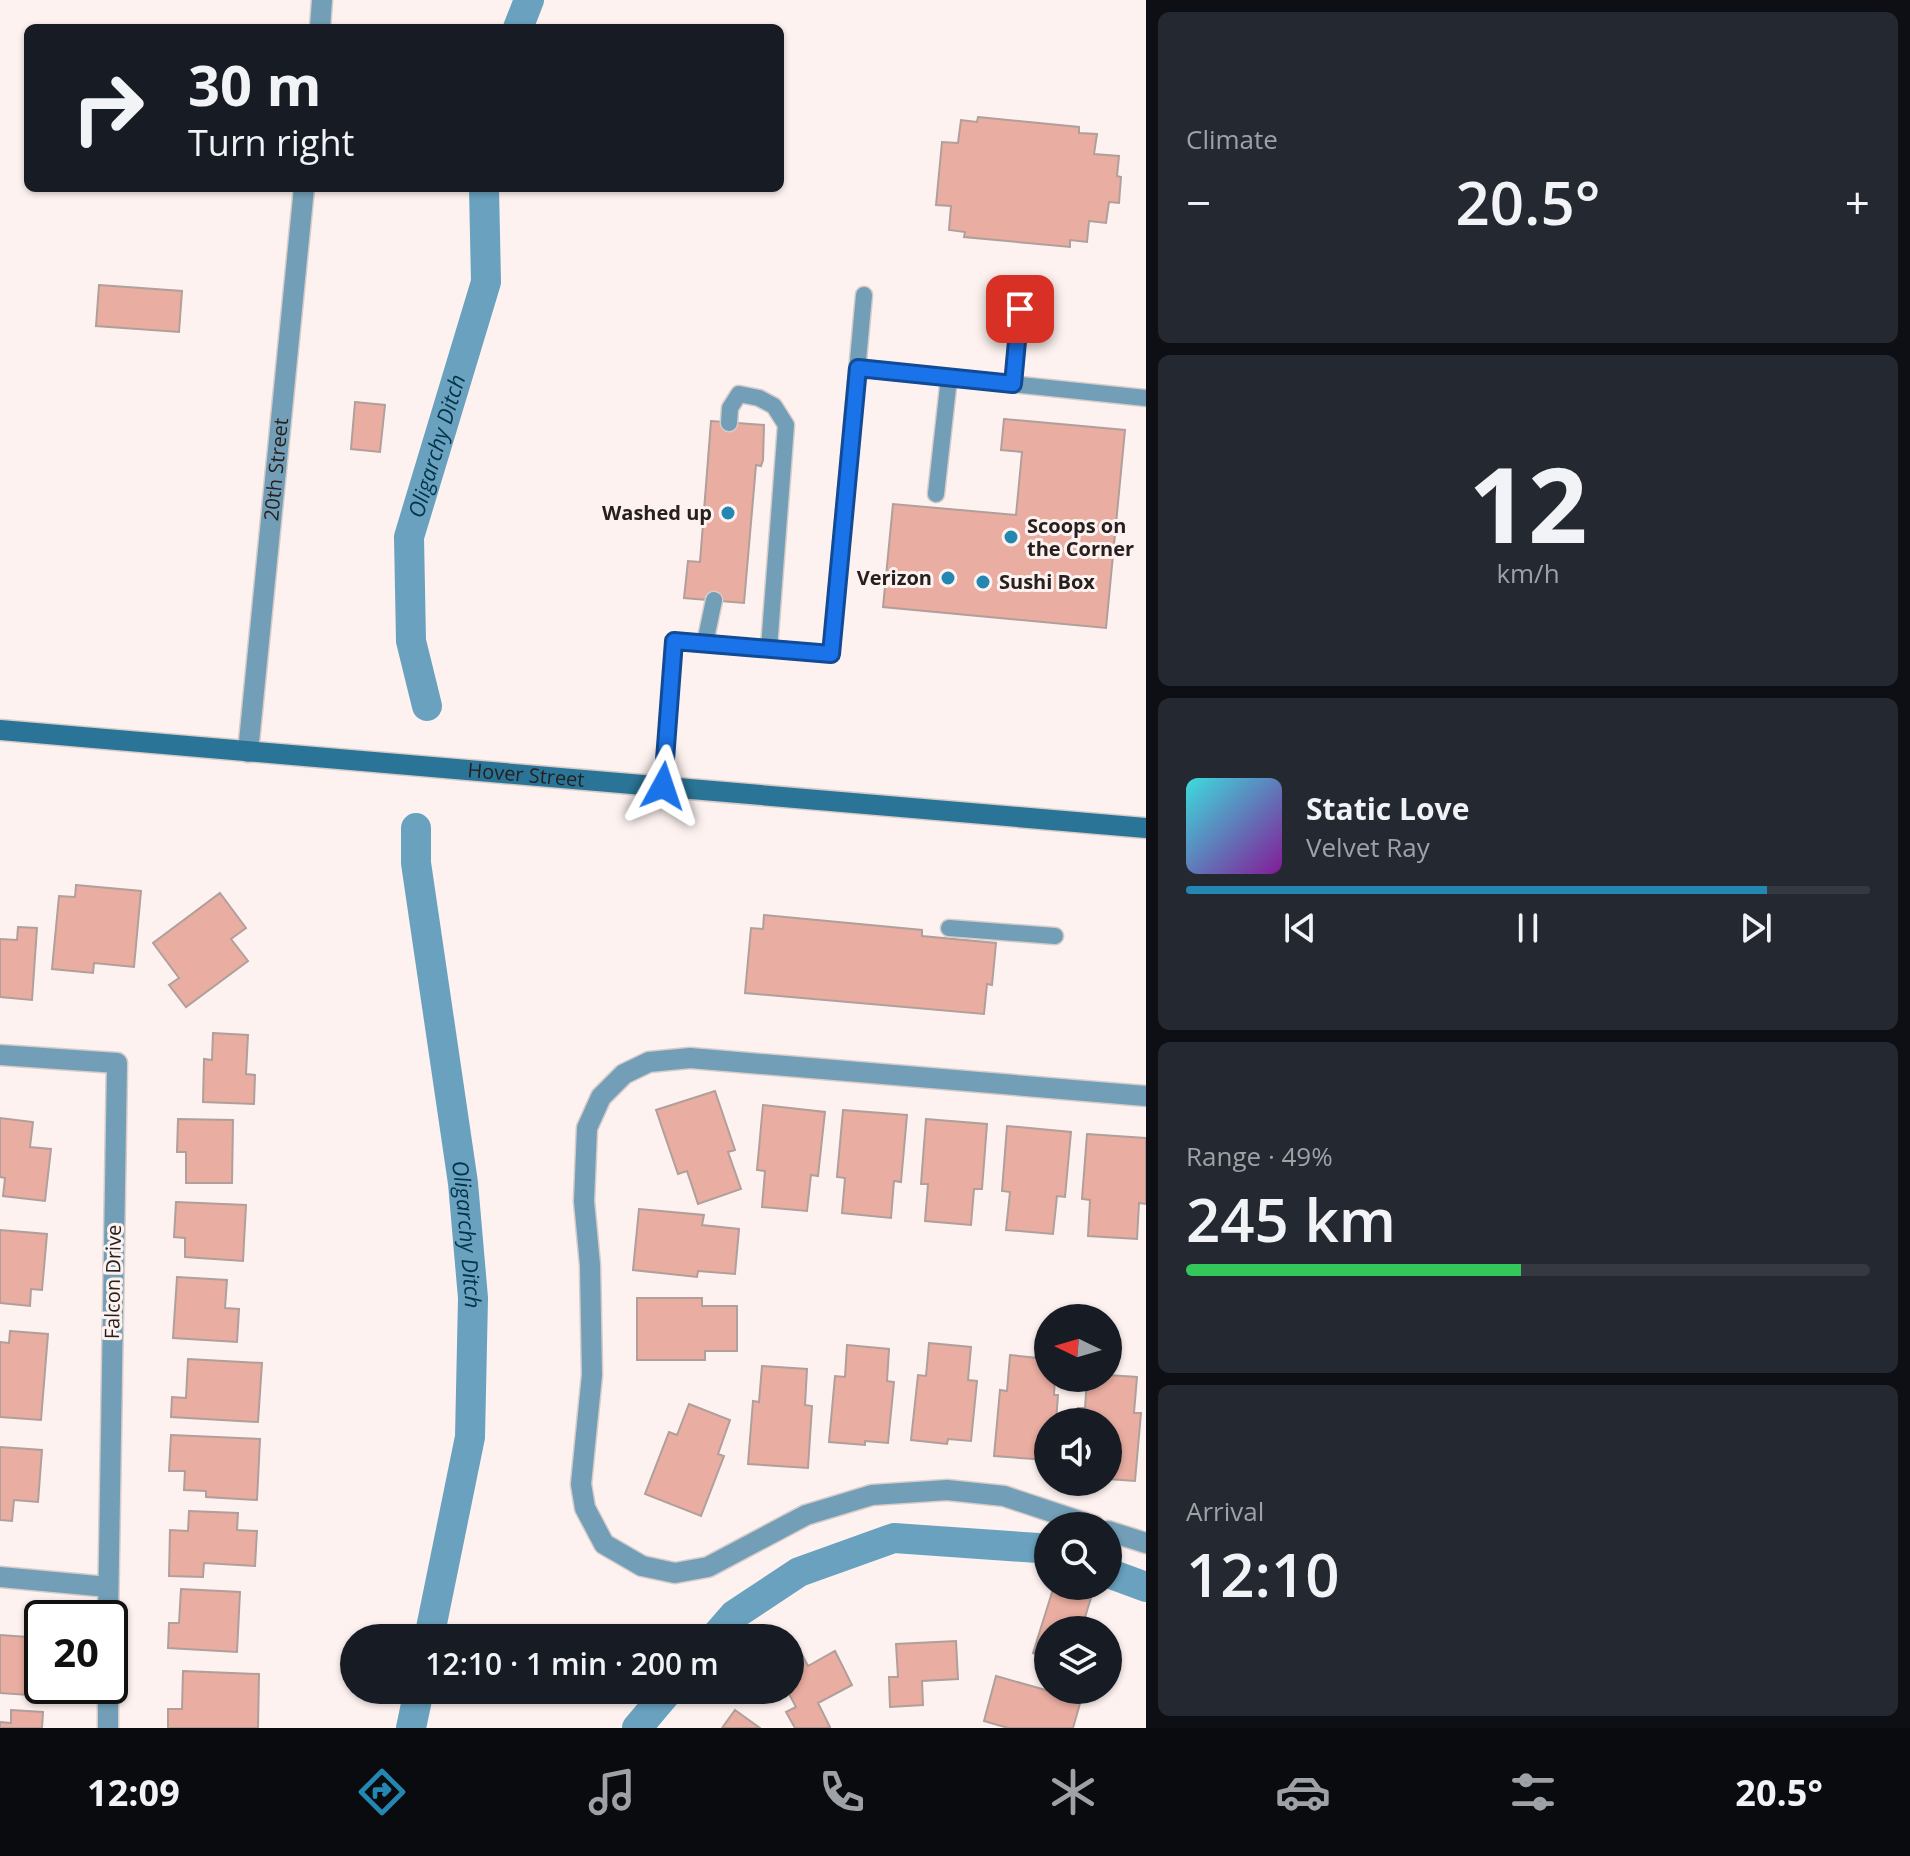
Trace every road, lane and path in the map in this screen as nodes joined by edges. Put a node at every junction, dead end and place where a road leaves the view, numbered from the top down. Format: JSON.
{"nodes":[{"id":1,"x":322,"y":0,"type":"edge"},
{"id":2,"x":320,"y":24,"type":"edge"},
{"id":3,"x":304,"y":192,"type":"edge"},
{"id":4,"x":864,"y":295,"type":"dead end"},
{"id":5,"x":1020,"y":309,"type":"dead end"},
{"id":6,"x":858,"y":368,"type":"junction"},
{"id":7,"x":949,"y":378,"type":"junction"},
{"id":8,"x":1013,"y":384,"type":"junction"},
{"id":9,"x":1146,"y":398,"type":"edge"},
{"id":10,"x":729,"y":423,"type":"dead end"},
{"id":11,"x":936,"y":494,"type":"dead end"},
{"id":12,"x":714,"y":600,"type":"dead end"},
{"id":13,"x":705,"y":643,"type":"junction"},
{"id":14,"x":769,"y":648,"type":"junction"},
{"id":15,"x":0,"y":730,"type":"edge"},
{"id":16,"x":248,"y":752,"type":"junction"},
{"id":17,"x":663,"y":786,"type":"junction"},
{"id":18,"x":1146,"y":828,"type":"edge"},
{"id":19,"x":949,"y":928,"type":"dead end"},
{"id":20,"x":1055,"y":936,"type":"dead end"},
{"id":21,"x":0,"y":1055,"type":"edge"},
{"id":22,"x":1146,"y":1096,"type":"edge"},
{"id":23,"x":1052,"y":1512,"type":"edge"},
{"id":24,"x":1122,"y":1535,"type":"edge"},
{"id":25,"x":1146,"y":1543,"type":"edge"},
{"id":26,"x":0,"y":1577,"type":"edge"},
{"id":27,"x":108,"y":1587,"type":"junction"},
{"id":28,"x":108,"y":1600,"type":"edge"},
{"id":29,"x":108,"y":1704,"type":"edge"},
{"id":30,"x":108,"y":1728,"type":"edge"}],
"edges":[{"from":1,"to":2,"type":"street"},
{"from":3,"to":16,"type":"street","name":"20th Street"},
{"from":4,"to":6,"type":"lane"},
{"from":5,"to":8,"type":"lane"},
{"from":6,"to":7,"type":"lane"},
{"from":6,"to":14,"type":"lane"},
{"from":7,"to":8,"type":"lane"},
{"from":7,"to":11,"type":"lane"},
{"from":8,"to":9,"type":"lane"},
{"from":10,"to":14,"type":"lane"},
{"from":12,"to":13,"type":"lane"},
{"from":13,"to":14,"type":"lane"},
{"from":13,"to":17,"type":"lane"},
{"from":15,"to":16,"type":"main road","name":"Hover Street"},
{"from":16,"to":17,"type":"main road","name":"Hover Street"},
{"from":17,"to":18,"type":"main road","name":"Hover Street"},
{"from":19,"to":20,"type":"lane"},
{"from":21,"to":27,"type":"street","name":"Falcon Drive"},
{"from":22,"to":23,"type":"street"},
{"from":24,"to":25,"type":"street"},
{"from":26,"to":27,"type":"street"},
{"from":27,"to":28,"type":"street","name":"Falcon Drive"},
{"from":29,"to":30,"type":"street"}]}
